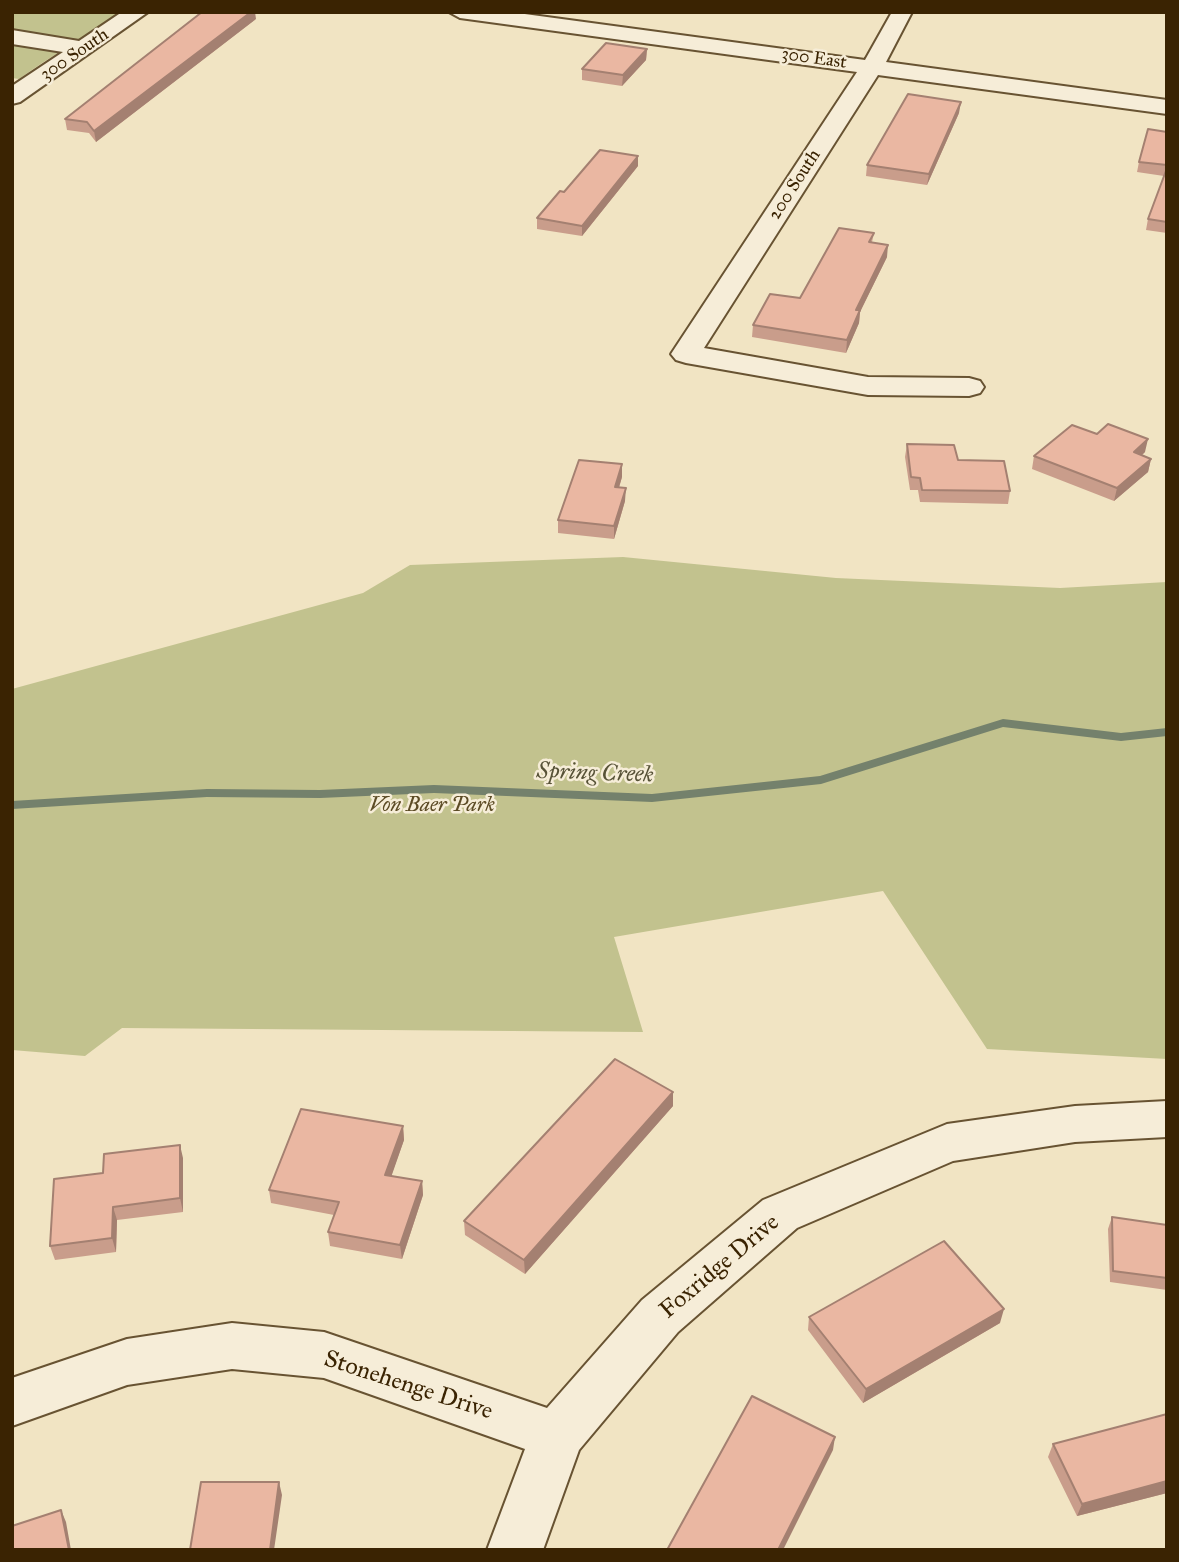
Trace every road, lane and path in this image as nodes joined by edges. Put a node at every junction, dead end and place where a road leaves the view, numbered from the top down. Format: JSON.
{"nodes":[{"id":1,"x":137,"y":12,"type":"edge"},
{"id":2,"x":460,"y":12,"type":"edge"},
{"id":3,"x":902,"y":14,"type":"dead end"},
{"id":4,"x":12,"y":37,"type":"edge"},
{"id":5,"x":84,"y":49,"type":"junction"},
{"id":6,"x":872,"y":67,"type":"junction"},
{"id":7,"x":12,"y":97,"type":"edge"},
{"id":8,"x":1167,"y":107,"type":"edge"},
{"id":9,"x":969,"y":387,"type":"dead end"},
{"id":10,"x":1167,"y":1119,"type":"edge"},
{"id":11,"x":12,"y":1402,"type":"edge"},
{"id":12,"x":556,"y":1436,"type":"junction"},
{"id":13,"x":515,"y":1550,"type":"edge"}],
"edges":[{"from":1,"to":5,"type":"street","name":"300 South"},
{"from":2,"to":6,"type":"street","name":"300 East"},
{"from":3,"to":6,"type":"street","name":"200 South"},
{"from":4,"to":5,"type":"street"},
{"from":5,"to":7,"type":"street","name":"300 South"},
{"from":6,"to":8,"type":"street","name":"300 East"},
{"from":6,"to":9,"type":"street","name":"200 South"},
{"from":10,"to":12,"type":"street","name":"Foxridge Drive"},
{"from":11,"to":12,"type":"street","name":"Stonehenge Drive"},
{"from":12,"to":13,"type":"street","name":"Foxridge Drive"}]}
